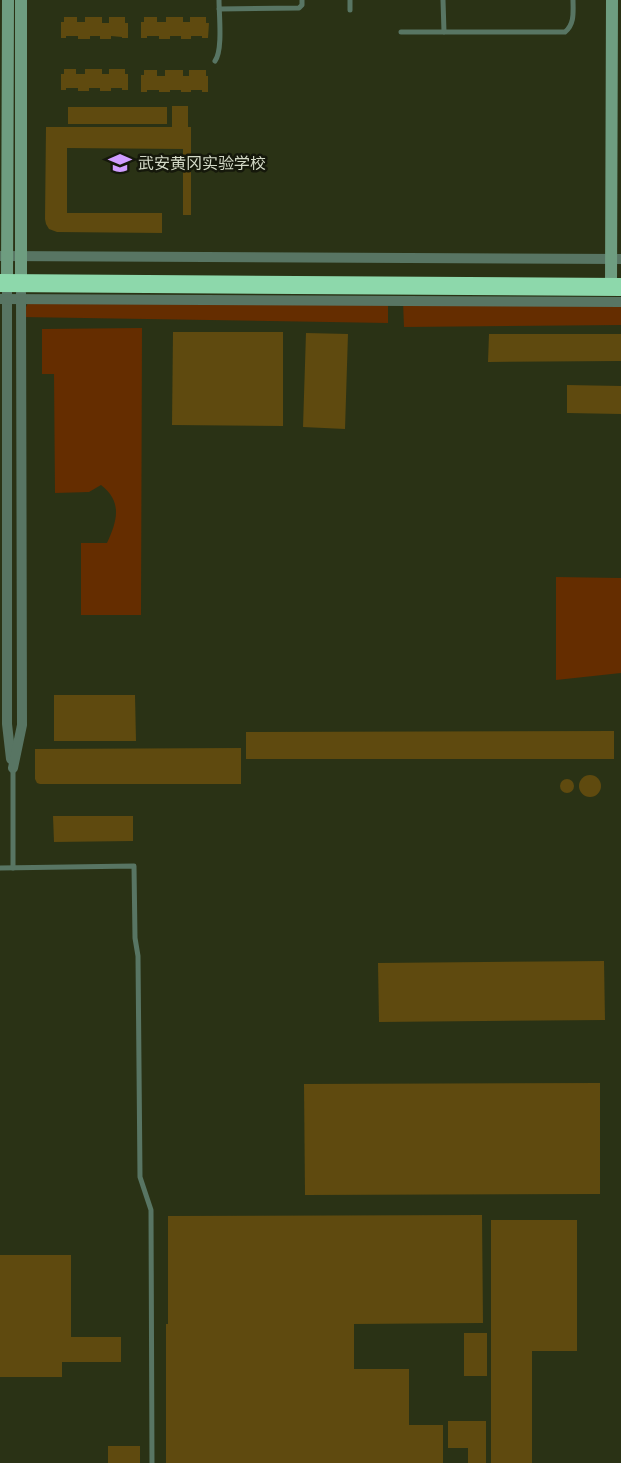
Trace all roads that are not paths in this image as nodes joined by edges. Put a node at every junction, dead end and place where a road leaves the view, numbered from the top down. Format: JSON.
{"nodes":[{"id":1,"x":8,"y":0,"type":"edge"},
{"id":2,"x":21,"y":0,"type":"edge"},
{"id":3,"x":219,"y":0,"type":"edge"},
{"id":4,"x":302,"y":0,"type":"edge"},
{"id":5,"x":350,"y":0,"type":"edge"},
{"id":6,"x":443,"y":0,"type":"edge"},
{"id":7,"x":573,"y":0,"type":"edge"},
{"id":8,"x":612,"y":0,"type":"edge"},
{"id":9,"x":219,"y":9,"type":"junction"},
{"id":10,"x":350,"y":10,"type":"dead end"},
{"id":11,"x":401,"y":32,"type":"dead end"},
{"id":12,"x":444,"y":32,"type":"junction"},
{"id":13,"x":215,"y":61,"type":"dead end"},
{"id":14,"x":9,"y":277,"type":"edge"},
{"id":15,"x":617,"y":278,"type":"edge"},
{"id":16,"x":12,"y":768,"type":"joint"},
{"id":17,"x":0,"y":868,"type":"edge"},
{"id":18,"x":13,"y":868,"type":"junction"},
{"id":19,"x":152,"y":1463,"type":"edge"}],
"edges":[{"from":1,"to":14,"type":"main road"},
{"from":2,"to":14,"type":"main road"},
{"from":3,"to":9,"type":"lane"},
{"from":4,"to":9,"type":"lane"},
{"from":5,"to":10,"type":"lane"},
{"from":6,"to":12,"type":"lane"},
{"from":7,"to":12,"type":"lane"},
{"from":8,"to":15,"type":"main road"},
{"from":9,"to":13,"type":"lane"},
{"from":11,"to":12,"type":"lane"},
{"from":14,"to":15,"type":"highway"},
{"from":14,"to":15,"type":"street"},
{"from":14,"to":16,"type":"street"},
{"from":16,"to":18,"type":"lane"},
{"from":17,"to":18,"type":"lane"},
{"from":18,"to":19,"type":"lane"}]}
